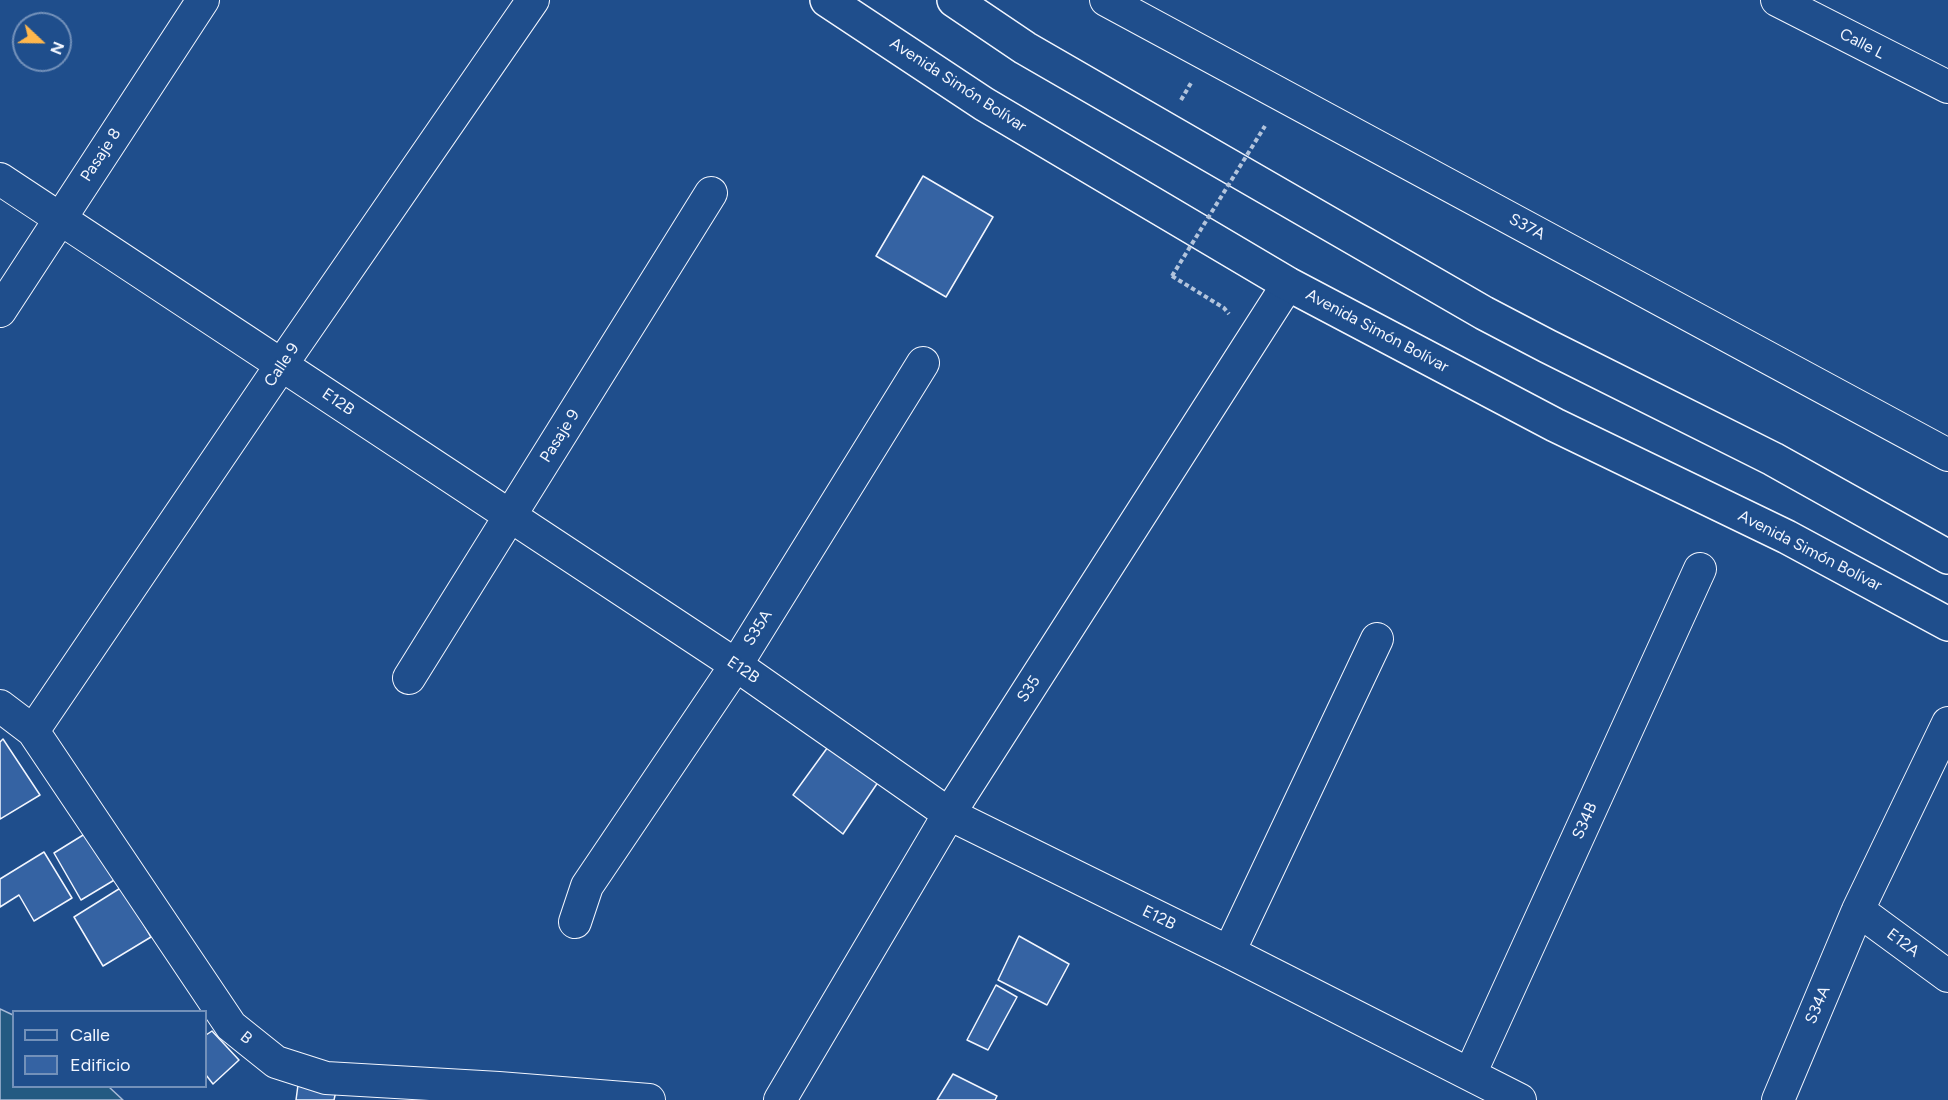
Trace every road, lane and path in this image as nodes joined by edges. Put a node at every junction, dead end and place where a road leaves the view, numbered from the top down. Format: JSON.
{"nodes":[{"id":1,"x":203,"y":0,"type":"edge"},
{"id":2,"x":533,"y":0,"type":"edge"},
{"id":3,"x":827,"y":0,"type":"edge"},
{"id":4,"x":954,"y":0,"type":"edge"},
{"id":5,"x":1106,"y":0,"type":"edge"},
{"id":6,"x":1777,"y":0,"type":"edge"},
{"id":7,"x":1206,"y":53,"type":"junction"},
{"id":8,"x":1948,"y":87,"type":"edge"},
{"id":9,"x":1265,"y":126,"type":"dead end"},
{"id":10,"x":1166,"y":129,"type":"junction"},
{"id":11,"x":0,"y":179,"type":"edge"},
{"id":12,"x":711,"y":193,"type":"dead end"},
{"id":13,"x":60,"y":219,"type":"junction"},
{"id":14,"x":1288,"y":284,"type":"junction"},
{"id":15,"x":1224,"y":308,"type":"dead end"},
{"id":16,"x":0,"y":311,"type":"edge"},
{"id":17,"x":923,"y":363,"type":"dead end"},
{"id":18,"x":282,"y":364,"type":"junction"},
{"id":19,"x":1948,"y":455,"type":"edge"},
{"id":20,"x":510,"y":516,"type":"junction"},
{"id":21,"x":1948,"y":557,"type":"edge"},
{"id":22,"x":1700,"y":568,"type":"dead end"},
{"id":23,"x":1948,"y":624,"type":"edge"},
{"id":24,"x":1377,"y":639,"type":"dead end"},
{"id":25,"x":736,"y":665,"type":"junction"},
{"id":26,"x":409,"y":678,"type":"dead end"},
{"id":27,"x":0,"y":706,"type":"edge"},
{"id":28,"x":1948,"y":723,"type":"edge"},
{"id":29,"x":33,"y":731,"type":"junction"},
{"id":30,"x":949,"y":814,"type":"junction"},
{"id":31,"x":1858,"y":909,"type":"junction"},
{"id":32,"x":575,"y":922,"type":"dead end"},
{"id":33,"x":1229,"y":952,"type":"junction"},
{"id":34,"x":1948,"y":976,"type":"edge"},
{"id":35,"x":1470,"y":1074,"type":"junction"},
{"id":36,"x":649,"y":1100,"type":"edge"},
{"id":37,"x":780,"y":1100,"type":"edge"},
{"id":38,"x":1520,"y":1100,"type":"edge"},
{"id":39,"x":1778,"y":1100,"type":"edge"}],
"edges":[{"from":1,"to":13,"type":"street","name":"Pasaje 8"},
{"from":2,"to":18,"type":"street","name":"Calle 9"},
{"from":3,"to":14,"type":"highway","name":"Avenida Simón Bolívar"},
{"from":4,"to":10,"type":"highway"},
{"from":5,"to":7,"type":"street","name":"S37A"},
{"from":6,"to":8,"type":"street","name":"Calle L"},
{"from":7,"to":10,"type":"path"},
{"from":7,"to":19,"type":"street","name":"S37A"},
{"from":9,"to":15,"type":"path","bridge":true},
{"from":10,"to":21,"type":"highway"},
{"from":11,"to":13,"type":"street","name":"E12B"},
{"from":12,"to":20,"type":"street","name":"Pasaje 9"},
{"from":13,"to":16,"type":"street","name":"Pasaje 8"},
{"from":13,"to":18,"type":"street","name":"E12B"},
{"from":14,"to":23,"type":"highway","name":"Avenida Simón Bolívar"},
{"from":14,"to":30,"type":"street","name":"S35"},
{"from":17,"to":25,"type":"street","name":"S35A"},
{"from":18,"to":20,"type":"street","name":"E12B"},
{"from":18,"to":29,"type":"street","name":"Calle 9"},
{"from":20,"to":25,"type":"street","name":"E12B"},
{"from":20,"to":26,"type":"street","name":"Pasaje 9"},
{"from":22,"to":35,"type":"street","name":"S34B"},
{"from":24,"to":33,"type":"street"},
{"from":25,"to":30,"type":"street","name":"E12B"},
{"from":25,"to":32,"type":"street","name":"S35A"},
{"from":27,"to":29,"type":"street","name":"B"},
{"from":28,"to":31,"type":"street","name":"S34A"},
{"from":29,"to":36,"type":"street","name":"B"},
{"from":30,"to":33,"type":"street","name":"E12B"},
{"from":30,"to":37,"type":"street","name":"S35"},
{"from":31,"to":34,"type":"street","name":"E12A"},
{"from":31,"to":39,"type":"street","name":"S34A"},
{"from":33,"to":35,"type":"street","name":"E12B"},
{"from":35,"to":38,"type":"street","name":"E12B"}]}
